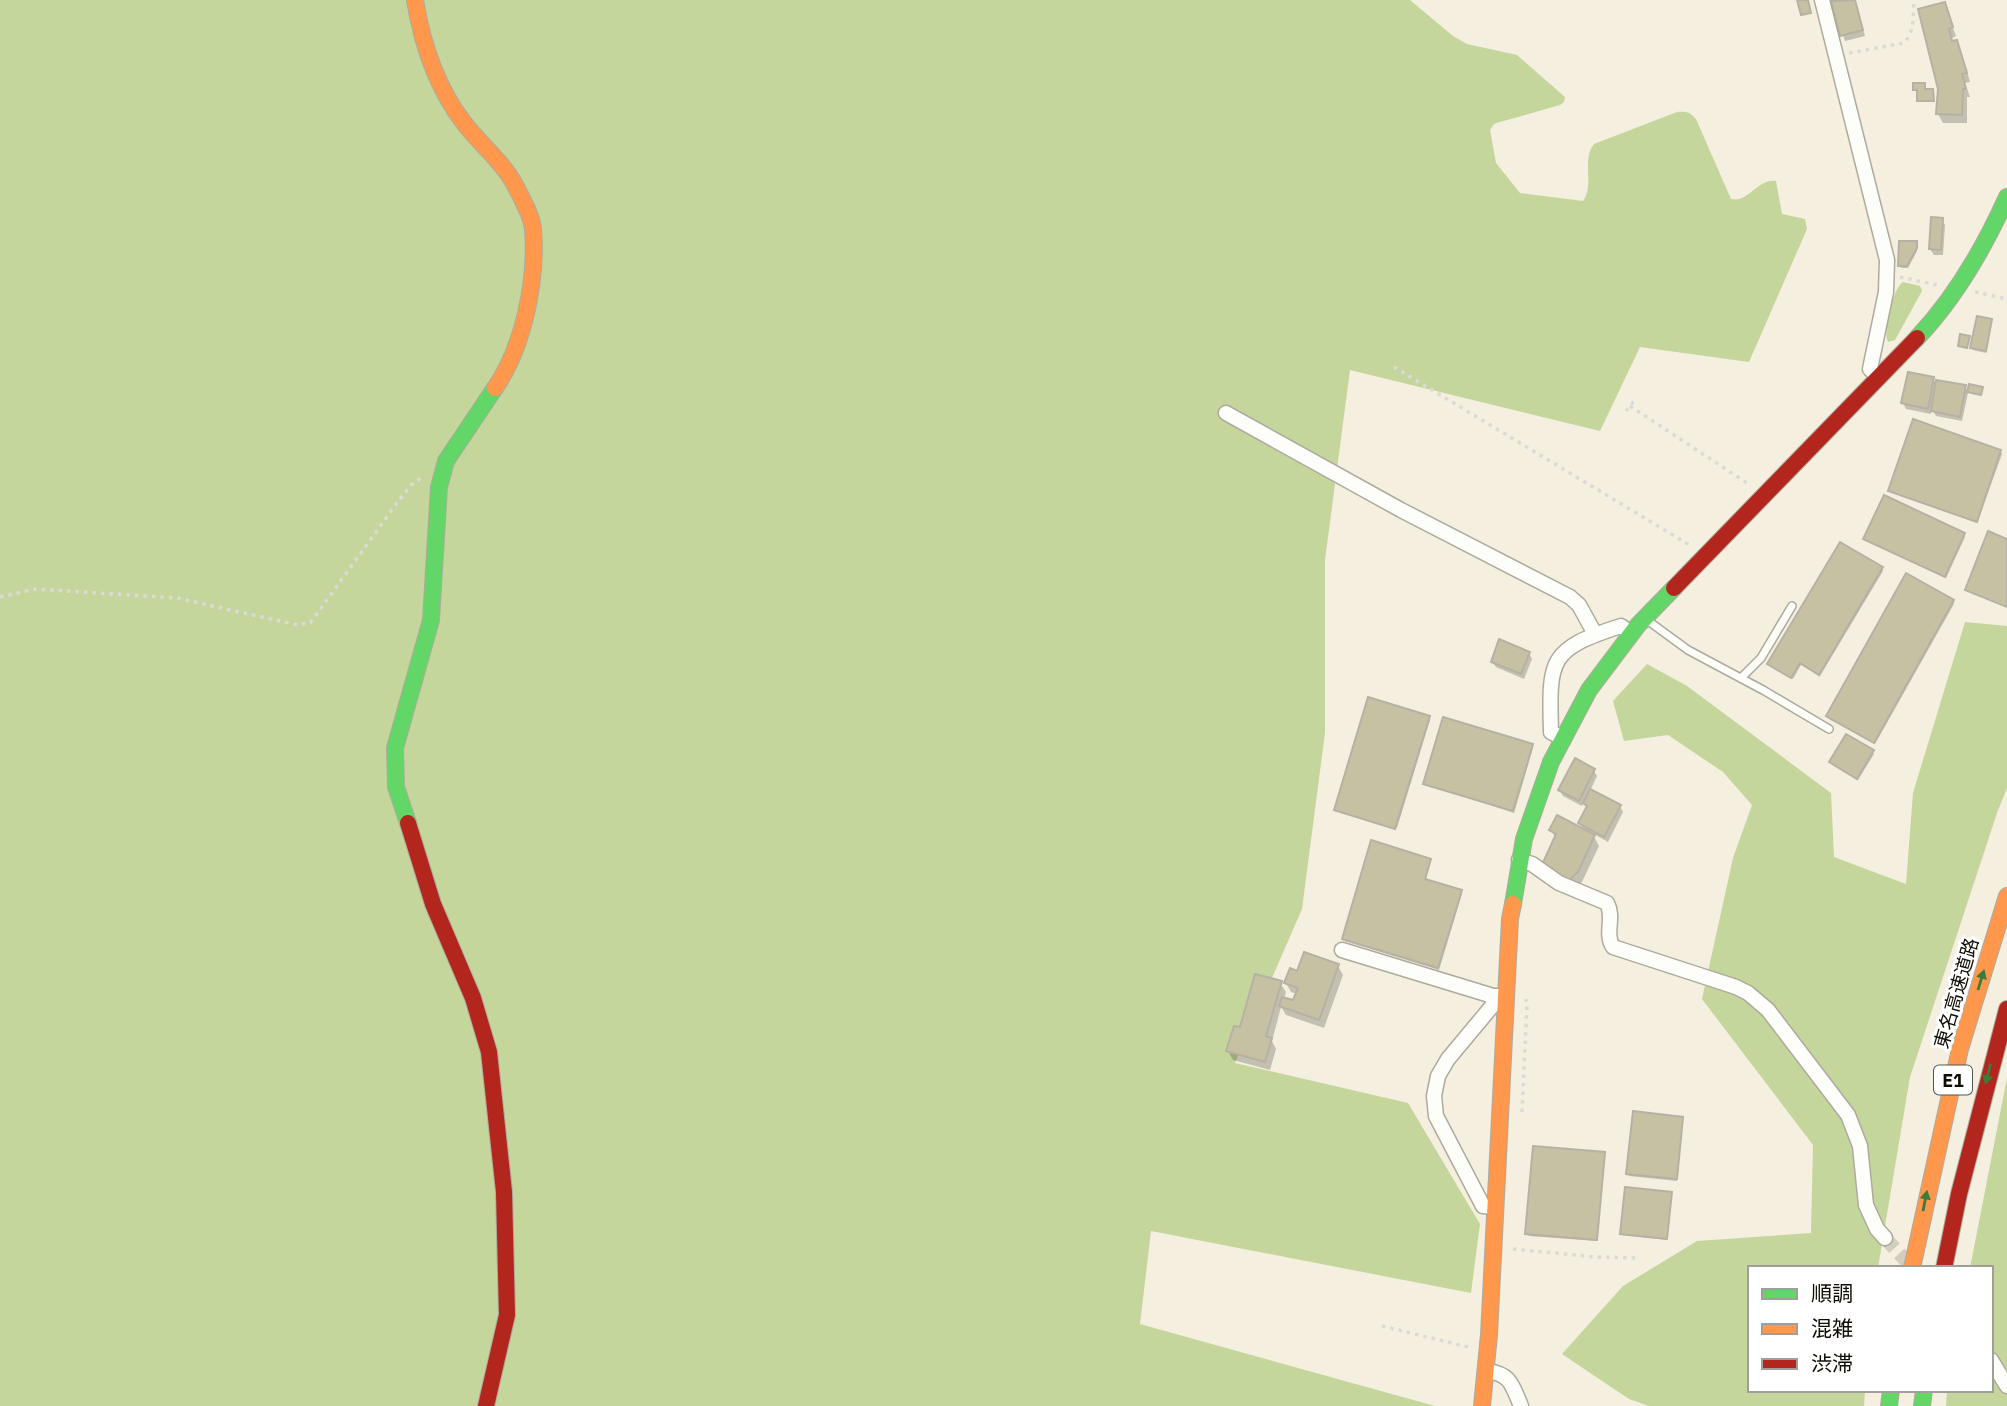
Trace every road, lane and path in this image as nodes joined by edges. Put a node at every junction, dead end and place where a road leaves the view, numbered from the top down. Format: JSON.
{"nodes":[{"id":1,"x":415,"y":0,"type":"edge"},
{"id":2,"x":1822,"y":0,"type":"edge"},
{"id":3,"x":1914,"y":0,"type":"edge"},
{"id":4,"x":1837,"y":56,"type":"junction"},
{"id":5,"x":2007,"y":197,"type":"edge"},
{"id":6,"x":1888,"y":276,"type":"junction"},
{"id":7,"x":1957,"y":289,"type":"junction"},
{"id":8,"x":2007,"y":299,"type":"edge"},
{"id":9,"x":1394,"y":367,"type":"dead end"},
{"id":10,"x":1878,"y":377,"type":"junction"},
{"id":11,"x":1634,"y":401,"type":"dead end"},
{"id":12,"x":1630,"y":406,"type":"junction"},
{"id":13,"x":1626,"y":411,"type":"dead end"},
{"id":14,"x":1226,"y":413,"type":"dead end"},
{"id":15,"x":446,"y":461,"type":"junction"},
{"id":16,"x":1762,"y":496,"type":"junction"},
{"id":17,"x":1703,"y":556,"type":"junction"},
{"id":18,"x":0,"y":597,"type":"edge"},
{"id":19,"x":1792,"y":606,"type":"dead end"},
{"id":20,"x":1644,"y":617,"type":"junction"},
{"id":21,"x":1630,"y":633,"type":"junction"},
{"id":22,"x":1595,"y":634,"type":"junction"},
{"id":23,"x":1741,"y":678,"type":"junction"},
{"id":24,"x":1829,"y":730,"type":"dead end"},
{"id":25,"x":1562,"y":738,"type":"junction"},
{"id":26,"x":1519,"y":860,"type":"junction"},
{"id":27,"x":2007,"y":896,"type":"edge"},
{"id":28,"x":1342,"y":950,"type":"dead end"},
{"id":29,"x":1499,"y":996,"type":"junction"},
{"id":30,"x":2007,"y":1009,"type":"edge"},
{"id":31,"x":1495,"y":1207,"type":"junction"},
{"id":32,"x":1885,"y":1238,"type":"tunnel mouth"},
{"id":33,"x":1493,"y":1247,"type":"junction"},
{"id":34,"x":1639,"y":1258,"type":"dead end"},
{"id":35,"x":1912,"y":1266,"type":"edge"},
{"id":36,"x":1944,"y":1266,"type":"edge"},
{"id":37,"x":1382,"y":1326,"type":"dead end"},
{"id":38,"x":1488,"y":1349,"type":"junction"},
{"id":39,"x":1993,"y":1363,"type":"edge"},
{"id":40,"x":1487,"y":1371,"type":"junction"},
{"id":41,"x":2007,"y":1386,"type":"edge"},
{"id":42,"x":486,"y":1406,"type":"edge"},
{"id":43,"x":1482,"y":1406,"type":"edge"},
{"id":44,"x":1521,"y":1406,"type":"edge"}],
"edges":[{"from":1,"to":15,"type":"main road"},
{"from":2,"to":4,"type":"street"},
{"from":3,"to":4,"type":"path"},
{"from":4,"to":6,"type":"street"},
{"from":5,"to":7,"type":"main road"},
{"from":6,"to":7,"type":"path"},
{"from":6,"to":10,"type":"street"},
{"from":7,"to":8,"type":"path"},
{"from":7,"to":10,"type":"main road"},
{"from":9,"to":17,"type":"path"},
{"from":10,"to":16,"type":"main road"},
{"from":11,"to":12,"type":"path"},
{"from":12,"to":13,"type":"path"},
{"from":12,"to":16,"type":"path"},
{"from":14,"to":22,"type":"street"},
{"from":15,"to":18,"type":"path"},
{"from":15,"to":42,"type":"main road"},
{"from":16,"to":17,"type":"main road"},
{"from":17,"to":20,"type":"main road"},
{"from":19,"to":23,"type":"lane"},
{"from":20,"to":21,"type":"main road"},
{"from":20,"to":23,"type":"lane"},
{"from":21,"to":22,"type":"street"},
{"from":21,"to":25,"type":"main road"},
{"from":22,"to":25,"type":"street"},
{"from":23,"to":24,"type":"lane"},
{"from":25,"to":26,"type":"main road"},
{"from":26,"to":29,"type":"main road"},
{"from":26,"to":32,"type":"street"},
{"from":35,"to":27,"type":"main road","name":"東名高速道路","number":"E1","one_way":true},
{"from":28,"to":29,"type":"street"},
{"from":29,"to":31,"type":"main road"},
{"from":29,"to":31,"type":"street"},
{"from":30,"to":36,"type":"main road","number":"E1","one_way":true},
{"from":31,"to":33,"type":"main road"},
{"from":33,"to":34,"type":"path"},
{"from":33,"to":38,"type":"main road"},
{"from":37,"to":38,"type":"path"},
{"from":38,"to":40,"type":"main road"},
{"from":39,"to":41,"type":"street"},
{"from":40,"to":43,"type":"main road"},
{"from":40,"to":44,"type":"street"}]}
